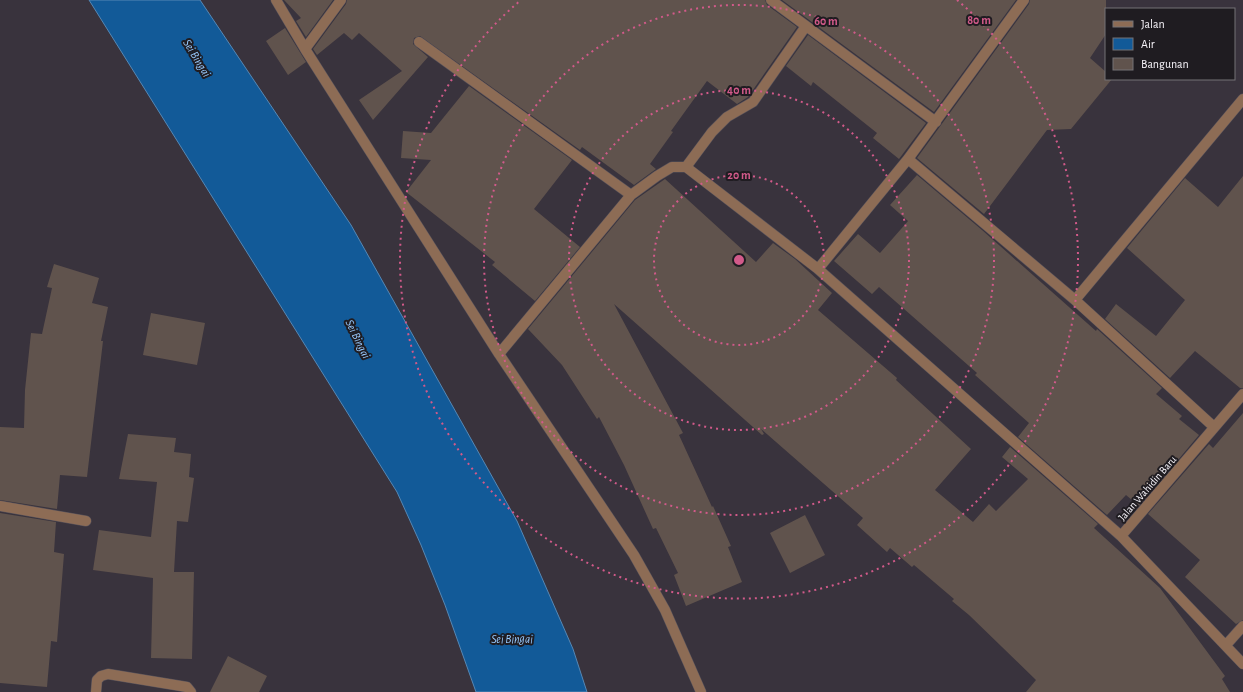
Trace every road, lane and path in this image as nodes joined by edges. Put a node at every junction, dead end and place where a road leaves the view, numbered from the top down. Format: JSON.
{"nodes":[{"id":1,"x":276,"y":0,"type":"edge"},
{"id":2,"x":341,"y":0,"type":"edge"},
{"id":3,"x":771,"y":0,"type":"edge"},
{"id":4,"x":1024,"y":0,"type":"edge"},
{"id":5,"x":806,"y":26,"type":"junction"},
{"id":6,"x":419,"y":42,"type":"dead end"},
{"id":7,"x":305,"y":49,"type":"junction"},
{"id":8,"x":1243,"y":99,"type":"edge"},
{"id":9,"x":936,"y":122,"type":"junction"},
{"id":10,"x":908,"y":159,"type":"junction"},
{"id":11,"x":686,"y":166,"type":"junction"},
{"id":12,"x":631,"y":195,"type":"junction"},
{"id":13,"x":818,"y":269,"type":"junction"},
{"id":14,"x":1075,"y":300,"type":"junction"},
{"id":15,"x":499,"y":354,"type":"junction"},
{"id":16,"x":1243,"y":394,"type":"edge"},
{"id":17,"x":1214,"y":427,"type":"junction"},
{"id":18,"x":0,"y":506,"type":"edge"},
{"id":19,"x":86,"y":521,"type":"dead end"},
{"id":20,"x":1121,"y":536,"type":"junction"},
{"id":21,"x":1243,"y":626,"type":"edge"},
{"id":22,"x":1226,"y":645,"type":"junction"},
{"id":23,"x":1243,"y":664,"type":"edge"},
{"id":24,"x":96,"y":692,"type":"edge"},
{"id":25,"x":191,"y":692,"type":"edge"},
{"id":26,"x":701,"y":692,"type":"edge"}],
"edges":[{"from":1,"to":7,"type":"street"},
{"from":2,"to":7,"type":"street"},
{"from":3,"to":5,"type":"street"},
{"from":4,"to":9,"type":"street"},
{"from":5,"to":9,"type":"street"},
{"from":5,"to":11,"type":"street"},
{"from":6,"to":12,"type":"street"},
{"from":7,"to":15,"type":"street"},
{"from":8,"to":14,"type":"street"},
{"from":9,"to":10,"type":"street"},
{"from":10,"to":13,"type":"street"},
{"from":10,"to":14,"type":"street"},
{"from":11,"to":12,"type":"street"},
{"from":11,"to":13,"type":"street"},
{"from":12,"to":15,"type":"street"},
{"from":13,"to":20,"type":"street"},
{"from":14,"to":17,"type":"street"},
{"from":15,"to":26,"type":"street"},
{"from":16,"to":17,"type":"street","name":"Jalan Wahidin Baru"},
{"from":17,"to":20,"type":"street","name":"Jalan Wahidin Baru"},
{"from":18,"to":19,"type":"street"},
{"from":20,"to":22,"type":"street","name":"Jalan Wahidin Baru"},
{"from":21,"to":22,"type":"street"},
{"from":22,"to":23,"type":"street","name":"Jalan Wahidin Baru"},
{"from":24,"to":25,"type":"street"}]}
